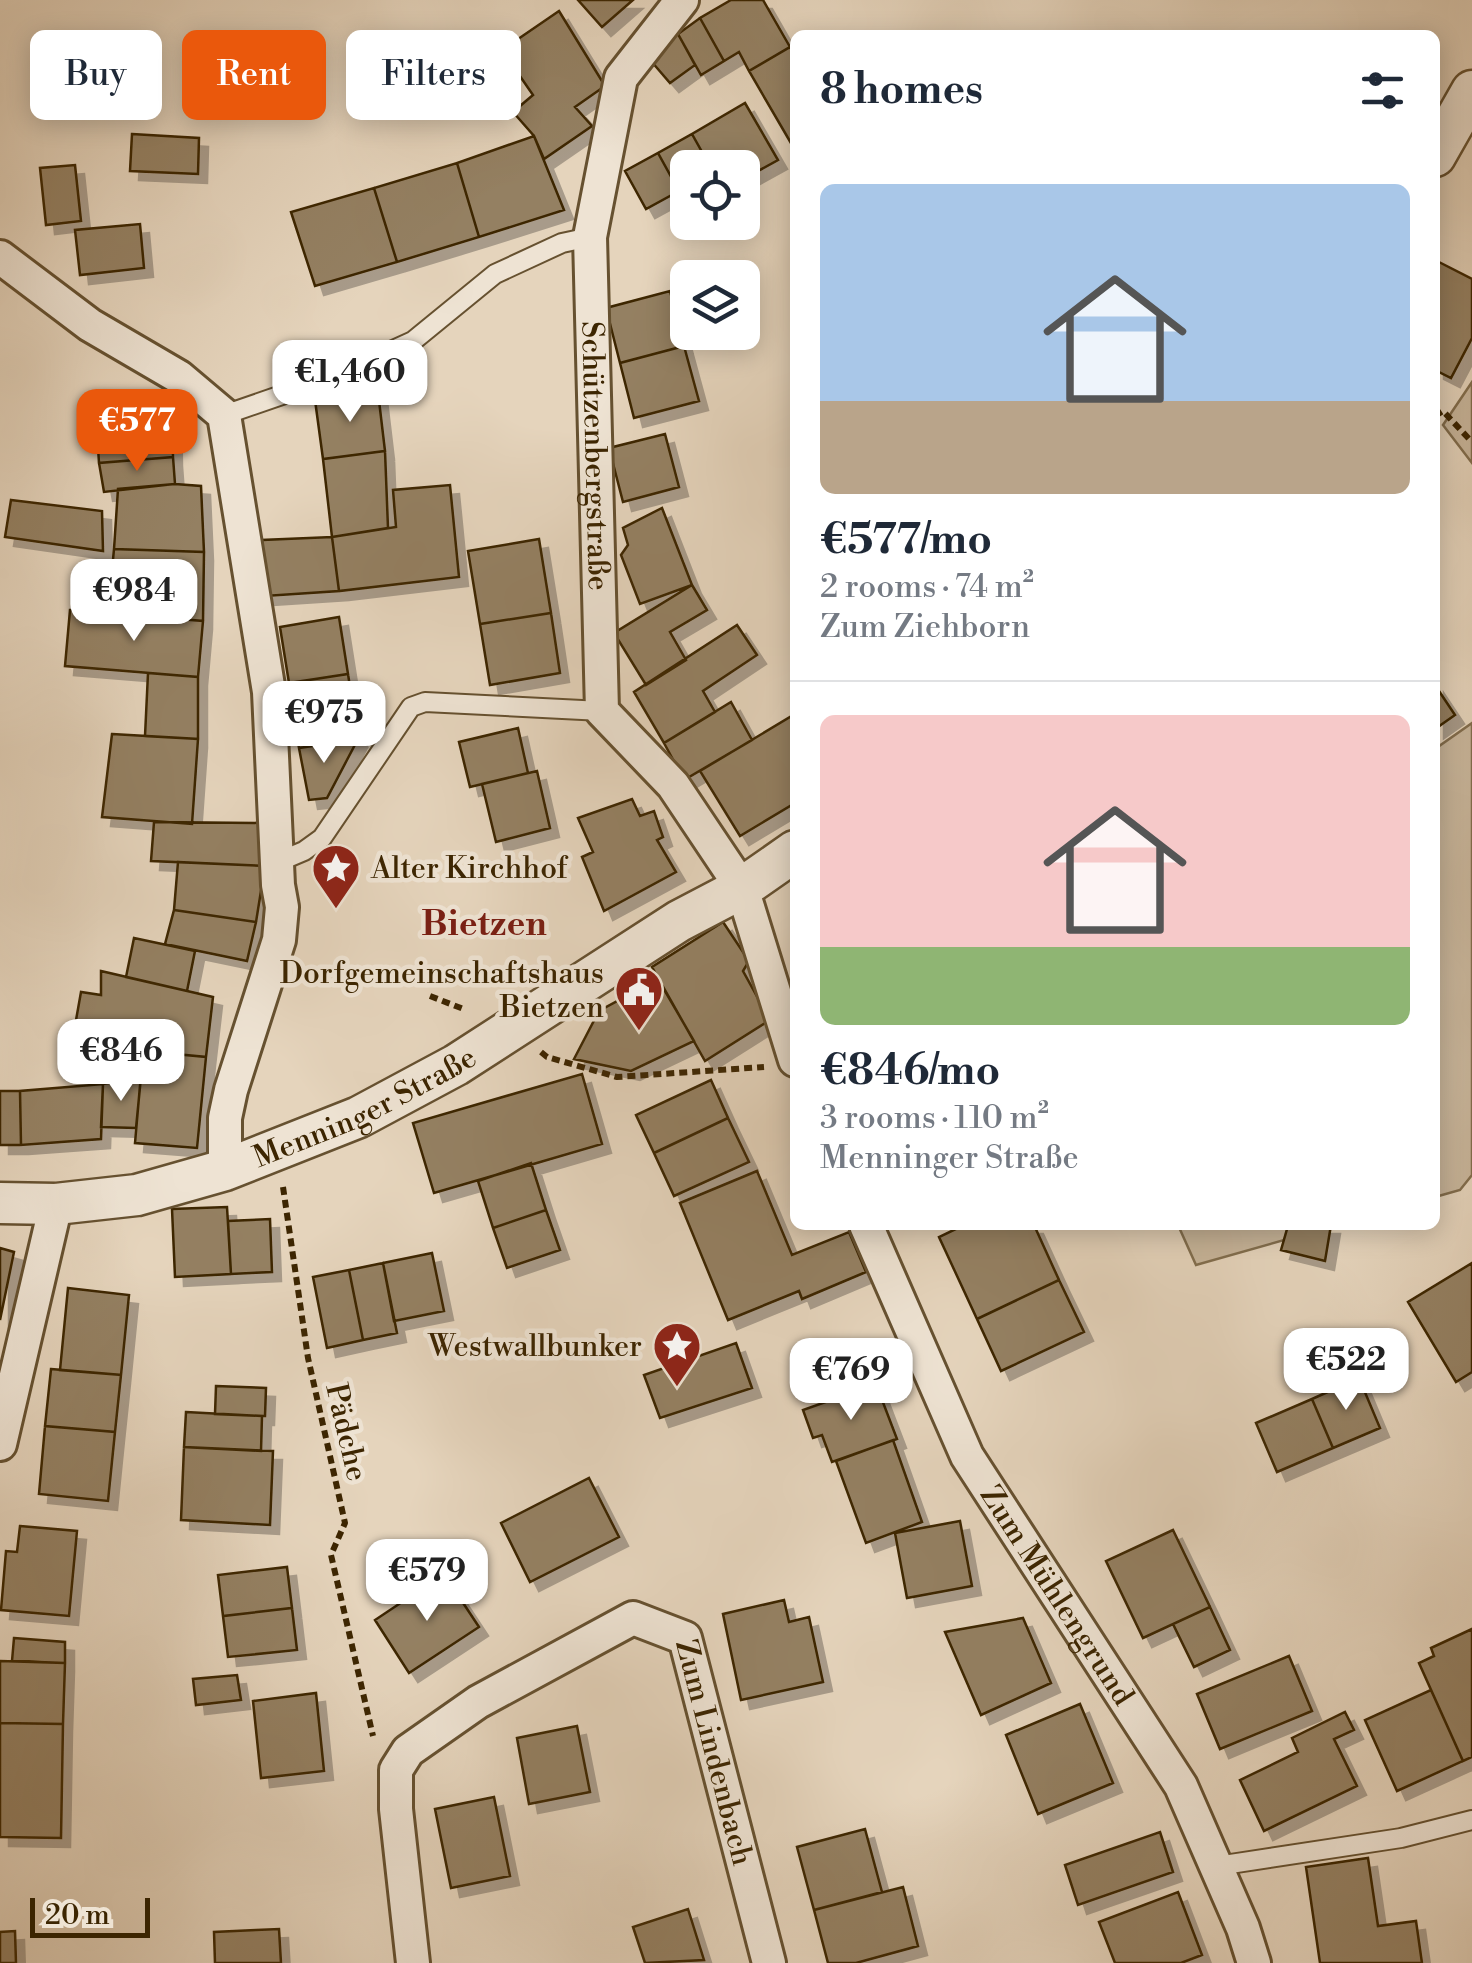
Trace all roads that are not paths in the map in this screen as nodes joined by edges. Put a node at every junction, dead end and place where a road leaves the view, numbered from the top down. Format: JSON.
{"nodes":[{"id":1,"x":682,"y":0,"type":"edge"},
{"id":2,"x":1472,"y":91,"type":"edge"},
{"id":3,"x":1440,"y":147,"type":"edge"},
{"id":4,"x":590,"y":237,"type":"junction"},
{"id":5,"x":0,"y":257,"type":"edge"},
{"id":6,"x":224,"y":415,"type":"junction"},
{"id":7,"x":602,"y":711,"type":"junction"},
{"id":8,"x":790,"y":854,"type":"edge"},
{"id":9,"x":278,"y":862,"type":"junction"},
{"id":10,"x":742,"y":888,"type":"junction"},
{"id":11,"x":785,"y":1063,"type":"edge"},
{"id":12,"x":225,"y":1170,"type":"junction"},
{"id":13,"x":0,"y":1203,"type":"edge"},
{"id":14,"x":56,"y":1204,"type":"junction"},
{"id":15,"x":868,"y":1230,"type":"edge"},
{"id":16,"x":0,"y":1444,"type":"edge"},
{"id":17,"x":1472,"y":1820,"type":"edge"},
{"id":18,"x":1216,"y":1866,"type":"junction"},
{"id":19,"x":413,"y":1963,"type":"edge"},
{"id":20,"x":769,"y":1963,"type":"edge"},
{"id":21,"x":1254,"y":1963,"type":"edge"}],
"edges":[{"from":1,"to":4,"type":"street","name":"Schützenbergstraße"},
{"from":2,"to":3,"type":"street"},
{"from":4,"to":6,"type":"lane"},
{"from":4,"to":7,"type":"street","name":"Schützenbergstraße"},
{"from":5,"to":6,"type":"street"},
{"from":6,"to":9,"type":"street"},
{"from":7,"to":9,"type":"lane"},
{"from":7,"to":10,"type":"street"},
{"from":8,"to":10,"type":"street","name":"Menninger Straße"},
{"from":9,"to":12,"type":"street"},
{"from":10,"to":11,"type":"street"},
{"from":10,"to":12,"type":"street","name":"Menninger Straße"},
{"from":12,"to":14,"type":"street","name":"Menninger Straße"},
{"from":13,"to":14,"type":"street","name":"Menninger Straße"},
{"from":14,"to":16,"type":"street"},
{"from":15,"to":18,"type":"street","name":"Zum Mühlengrund"},
{"from":17,"to":18,"type":"lane"},
{"from":18,"to":21,"type":"street","name":"Zum Mühlengrund"},
{"from":19,"to":20,"type":"street","name":"Zum Lindenbach"}]}
